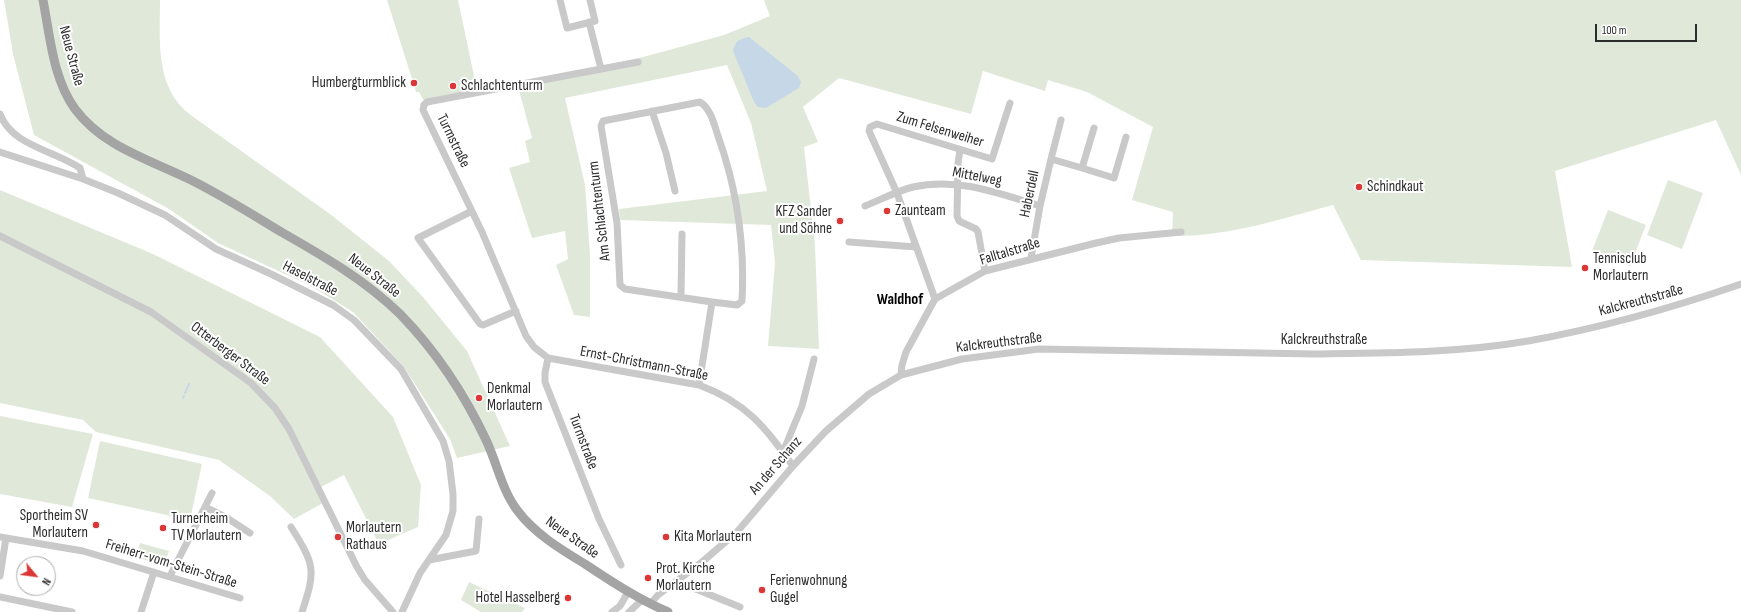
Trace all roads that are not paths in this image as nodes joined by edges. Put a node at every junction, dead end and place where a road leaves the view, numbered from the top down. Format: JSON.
{"nodes":[{"id":1,"x":43,"y":0,"type":"edge"},
{"id":2,"x":560,"y":0,"type":"edge"},
{"id":3,"x":590,"y":0,"type":"edge"},
{"id":4,"x":589,"y":22,"type":"junction"},
{"id":5,"x":638,"y":62,"type":"dead end"},
{"id":6,"x":601,"y":69,"type":"junction"},
{"id":7,"x":418,"y":101,"type":"dead end"},
{"id":8,"x":1010,"y":103,"type":"dead end"},
{"id":9,"x":424,"y":105,"type":"junction"},
{"id":10,"x":652,"y":111,"type":"junction"},
{"id":11,"x":0,"y":114,"type":"edge"},
{"id":12,"x":1061,"y":120,"type":"dead end"},
{"id":13,"x":1094,"y":128,"type":"dead end"},
{"id":14,"x":1126,"y":138,"type":"dead end"},
{"id":15,"x":960,"y":150,"type":"junction"},
{"id":16,"x":0,"y":152,"type":"edge"},
{"id":17,"x":1051,"y":159,"type":"junction"},
{"id":18,"x":1082,"y":168,"type":"junction"},
{"id":19,"x":83,"y":179,"type":"junction"},
{"id":20,"x":958,"y":185,"type":"junction"},
{"id":21,"x":675,"y":191,"type":"dead end"},
{"id":22,"x":897,"y":193,"type":"junction"},
{"id":23,"x":864,"y":206,"type":"dead end"},
{"id":24,"x":1040,"y":206,"type":"junction"},
{"id":25,"x":472,"y":211,"type":"junction"},
{"id":26,"x":1181,"y":232,"type":"dead end"},
{"id":27,"x":682,"y":234,"type":"dead end"},
{"id":28,"x":0,"y":236,"type":"edge"},
{"id":29,"x":849,"y":242,"type":"dead end"},
{"id":30,"x":916,"y":247,"type":"junction"},
{"id":31,"x":1031,"y":258,"type":"junction"},
{"id":32,"x":985,"y":271,"type":"junction"},
{"id":33,"x":1741,"y":284,"type":"edge"},
{"id":34,"x":681,"y":296,"type":"junction"},
{"id":35,"x":935,"y":299,"type":"junction"},
{"id":36,"x":712,"y":302,"type":"junction"},
{"id":37,"x":516,"y":311,"type":"junction"},
{"id":38,"x":548,"y":358,"type":"junction"},
{"id":39,"x":814,"y":359,"type":"dead end"},
{"id":40,"x":901,"y":375,"type":"junction"},
{"id":41,"x":699,"y":385,"type":"junction"},
{"id":42,"x":783,"y":452,"type":"junction"},
{"id":43,"x":792,"y":466,"type":"junction"},
{"id":44,"x":212,"y":493,"type":"dead end"},
{"id":45,"x":206,"y":507,"type":"junction"},
{"id":46,"x":479,"y":519,"type":"dead end"},
{"id":47,"x":291,"y":527,"type":"dead end"},
{"id":48,"x":250,"y":533,"type":"dead end"},
{"id":49,"x":3,"y":538,"type":"edge"},
{"id":50,"x":429,"y":560,"type":"junction"},
{"id":51,"x":621,"y":565,"type":"dead end"},
{"id":52,"x":154,"y":572,"type":"junction"},
{"id":53,"x":0,"y":576,"type":"edge"},
{"id":54,"x":170,"y":576,"type":"junction"},
{"id":55,"x":676,"y":581,"type":"junction"},
{"id":56,"x":628,"y":592,"type":"junction"},
{"id":57,"x":0,"y":597,"type":"edge"},
{"id":58,"x":240,"y":598,"type":"dead end"},
{"id":59,"x":646,"y":602,"type":"junction"},
{"id":60,"x":740,"y":607,"type":"dead end"},
{"id":61,"x":616,"y":611,"type":"edge"},
{"id":62,"x":72,"y":612,"type":"edge"},
{"id":63,"x":141,"y":612,"type":"edge"},
{"id":64,"x":302,"y":612,"type":"edge"},
{"id":65,"x":393,"y":612,"type":"edge"},
{"id":66,"x":402,"y":612,"type":"edge"},
{"id":67,"x":629,"y":612,"type":"edge"},
{"id":68,"x":668,"y":612,"type":"edge"}],
"edges":[{"from":1,"to":56,"type":"main road","name":"Neue Straße"},
{"from":2,"to":4,"type":"street"},
{"from":3,"to":4,"type":"street"},
{"from":4,"to":6,"type":"street"},
{"from":5,"to":6,"type":"street","name":"Turmstraße"},
{"from":6,"to":9,"type":"street","name":"Turmstraße"},
{"from":7,"to":9,"type":"street"},
{"from":8,"to":15,"type":"street","name":"Zum Felsenweiher"},
{"from":9,"to":25,"type":"street","name":"Turmstraße"},
{"from":10,"to":21,"type":"street"},
{"from":10,"to":34,"type":"street","name":"Am Schlachtenturm"},
{"from":10,"to":36,"type":"street","name":"Am Schlachtenturm"},
{"from":11,"to":19,"type":"street"},
{"from":12,"to":17,"type":"street","name":"Haberdell"},
{"from":13,"to":18,"type":"street"},
{"from":14,"to":18,"type":"street","name":"Haberdell"},
{"from":15,"to":20,"type":"street"},
{"from":15,"to":22,"type":"street","name":"Zum Felsenweiher"},
{"from":16,"to":19,"type":"street","name":"Haselstraße"},
{"from":17,"to":18,"type":"street","name":"Haberdell"},
{"from":17,"to":24,"type":"street","name":"Haberdell"},
{"from":19,"to":50,"type":"street","name":"Haselstraße"},
{"from":20,"to":22,"type":"street","name":"Mittelweg"},
{"from":20,"to":24,"type":"street","name":"Mittelweg"},
{"from":20,"to":32,"type":"street"},
{"from":22,"to":23,"type":"street","name":"Mittelweg"},
{"from":22,"to":30,"type":"street"},
{"from":24,"to":31,"type":"street","name":"Haberdell"},
{"from":25,"to":37,"type":"street","name":"Turmstraße"},
{"from":25,"to":37,"type":"street"},
{"from":26,"to":31,"type":"street","name":"Falltalstraße"},
{"from":27,"to":34,"type":"street"},
{"from":28,"to":65,"type":"street","name":"Otterberger Straße"},
{"from":29,"to":30,"type":"street"},
{"from":30,"to":35,"type":"street"},
{"from":31,"to":32,"type":"street","name":"Falltalstraße"},
{"from":32,"to":35,"type":"street","name":"Falltalstraße"},
{"from":33,"to":40,"type":"street","name":"Kalckreuthstraße"},
{"from":34,"to":36,"type":"street","name":"Am Schlachtenturm"},
{"from":35,"to":40,"type":"street"},
{"from":36,"to":41,"type":"street"},
{"from":37,"to":38,"type":"street","name":"Turmstraße"},
{"from":38,"to":41,"type":"street","name":"Ernst-Christmann-Straße"},
{"from":38,"to":51,"type":"street","name":"Turmstraße"},
{"from":39,"to":42,"type":"street"},
{"from":40,"to":43,"type":"street","name":"An der Schanz"},
{"from":41,"to":42,"type":"street","name":"Ernst-Christmann-Straße"},
{"from":42,"to":43,"type":"street","name":"Ernst-Christmann-Straße"},
{"from":43,"to":55,"type":"street","name":"An der Schanz"},
{"from":44,"to":45,"type":"street"},
{"from":45,"to":48,"type":"street"},
{"from":45,"to":54,"type":"street"},
{"from":46,"to":50,"type":"street"},
{"from":47,"to":64,"type":"street"},
{"from":49,"to":52,"type":"street","name":"Freiherr-vom-Stein-Straße"},
{"from":49,"to":53,"type":"street"},
{"from":50,"to":66,"type":"street","name":"Haselstraße"},
{"from":52,"to":54,"type":"street","name":"Freiherr-vom-Stein-Straße"},
{"from":52,"to":63,"type":"street"},
{"from":54,"to":58,"type":"street","name":"Freiherr-vom-Stein-Straße"},
{"from":55,"to":59,"type":"street","name":"An der Schanz"},
{"from":55,"to":60,"type":"street"},
{"from":56,"to":59,"type":"main road","name":"Neue Straße"},
{"from":56,"to":61,"type":"street"},
{"from":57,"to":62,"type":"street"},
{"from":59,"to":67,"type":"street","name":"An der Schanz"},
{"from":59,"to":68,"type":"main road","name":"Neue Straße"}]}
